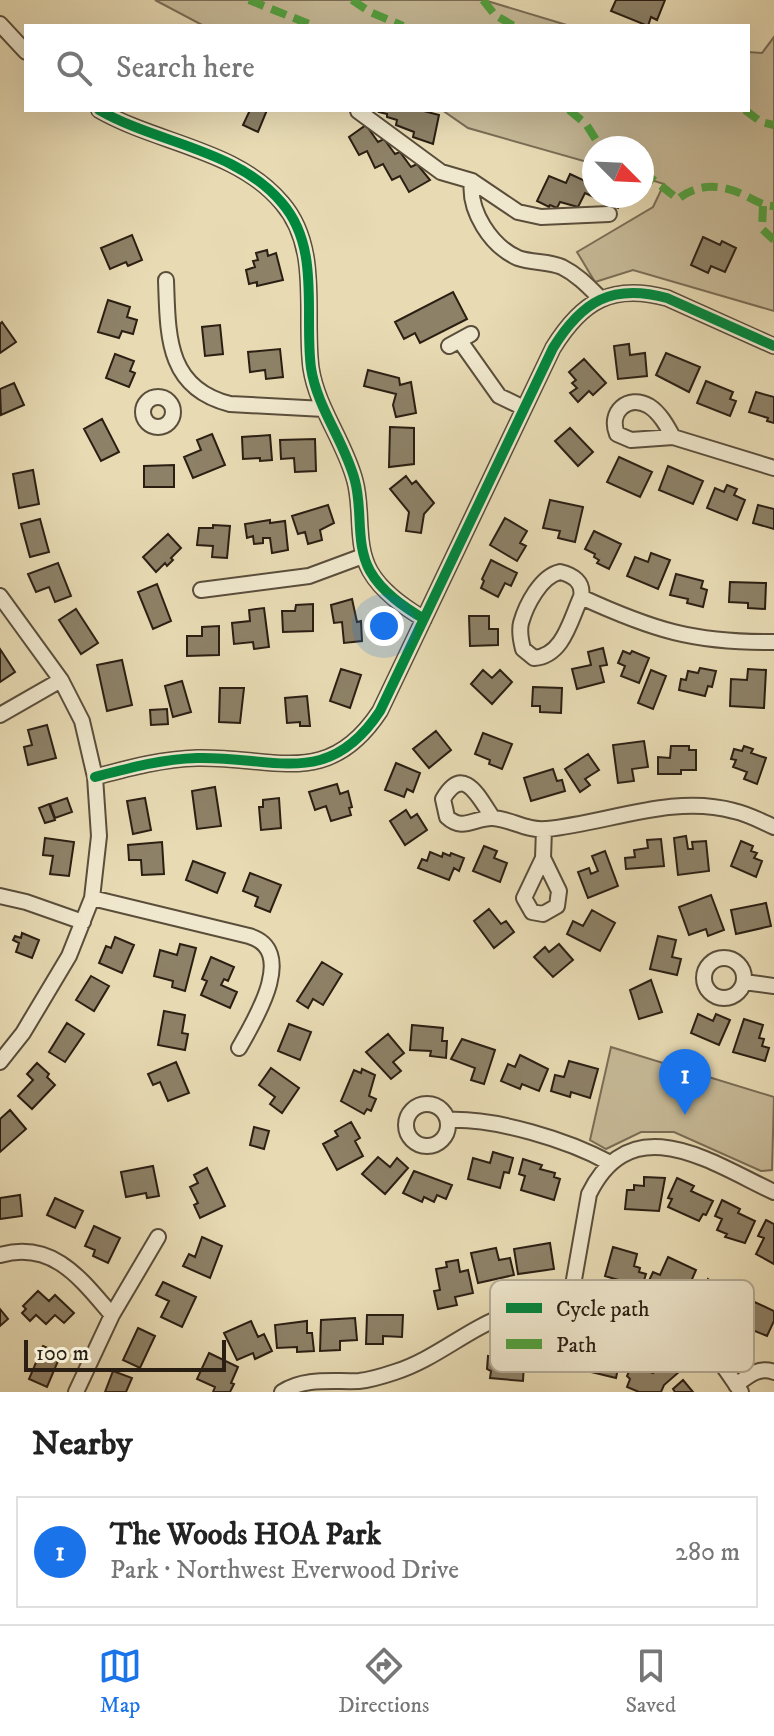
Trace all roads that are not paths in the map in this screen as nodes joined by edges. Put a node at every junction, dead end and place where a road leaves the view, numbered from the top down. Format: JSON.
{"nodes":[{"id":1,"x":0,"y":24,"type":"edge"},
{"id":2,"x":24,"y":50,"type":"edge"},
{"id":3,"x":103,"y":112,"type":"edge"},
{"id":4,"x":359,"y":112,"type":"edge"},
{"id":5,"x":472,"y":181,"type":"junction"},
{"id":6,"x":609,"y":214,"type":"dead end"},
{"id":7,"x":166,"y":280,"type":"dead end"},
{"id":8,"x":601,"y":299,"type":"junction"},
{"id":9,"x":460,"y":341,"type":"dead end"},
{"id":10,"x":774,"y":346,"type":"edge"},
{"id":11,"x":186,"y":379,"type":"junction"},
{"id":12,"x":169,"y":401,"type":"dead end"},
{"id":13,"x":524,"y":408,"type":"junction"},
{"id":14,"x":324,"y":409,"type":"junction"},
{"id":15,"x":673,"y":437,"type":"dead end"},
{"id":16,"x":774,"y":468,"type":"edge"},
{"id":17,"x":363,"y":556,"type":"junction"},
{"id":18,"x":201,"y":590,"type":"dead end"},
{"id":19,"x":0,"y":596,"type":"edge"},
{"id":20,"x":581,"y":597,"type":"junction"},
{"id":21,"x":424,"y":619,"type":"junction"},
{"id":22,"x":774,"y":642,"type":"edge"},
{"id":23,"x":61,"y":680,"type":"junction"},
{"id":24,"x":0,"y":715,"type":"edge"},
{"id":25,"x":95,"y":777,"type":"junction"},
{"id":26,"x":493,"y":818,"type":"dead end"},
{"id":27,"x":774,"y":827,"type":"edge"},
{"id":28,"x":544,"y":829,"type":"junction"},
{"id":29,"x":543,"y":858,"type":"dead end"},
{"id":30,"x":0,"y":896,"type":"edge"},
{"id":31,"x":92,"y":898,"type":"junction"},
{"id":32,"x":83,"y":922,"type":"junction"},
{"id":33,"x":744,"y":982,"type":"dead end"},
{"id":34,"x":774,"y":986,"type":"edge"},
{"id":35,"x":239,"y":1048,"type":"dead end"},
{"id":36,"x":0,"y":1062,"type":"edge"},
{"id":37,"x":448,"y":1120,"type":"dead end"},
{"id":38,"x":610,"y":1163,"type":"junction"},
{"id":39,"x":774,"y":1192,"type":"edge"},
{"id":40,"x":158,"y":1237,"type":"dead end"},
{"id":41,"x":0,"y":1255,"type":"edge"},
{"id":42,"x":574,"y":1280,"type":"edge"},
{"id":43,"x":112,"y":1315,"type":"junction"},
{"id":44,"x":490,"y":1322,"type":"edge"},
{"id":45,"x":726,"y":1372,"type":"edge"},
{"id":46,"x":774,"y":1372,"type":"edge"},
{"id":47,"x":381,"y":1384,"type":"edge"},
{"id":48,"x":739,"y":1388,"type":"edge"},
{"id":49,"x":76,"y":1392,"type":"edge"},
{"id":50,"x":282,"y":1392,"type":"edge"}],
"edges":[{"from":1,"to":2,"type":"street"},
{"from":3,"to":14,"type":"street"},
{"from":4,"to":5,"type":"street"},
{"from":5,"to":6,"type":"street"},
{"from":5,"to":8,"type":"street"},
{"from":7,"to":11,"type":"street"},
{"from":8,"to":10,"type":"street"},
{"from":8,"to":13,"type":"street"},
{"from":9,"to":13,"type":"street"},
{"from":11,"to":12,"type":"street"},
{"from":11,"to":14,"type":"street"},
{"from":13,"to":21,"type":"street"},
{"from":14,"to":17,"type":"street"},
{"from":15,"to":16,"type":"street"},
{"from":17,"to":18,"type":"street"},
{"from":17,"to":21,"type":"street"},
{"from":19,"to":23,"type":"street"},
{"from":20,"to":20,"type":"street"},
{"from":20,"to":22,"type":"street"},
{"from":21,"to":25,"type":"street"},
{"from":23,"to":24,"type":"street"},
{"from":23,"to":25,"type":"street"},
{"from":25,"to":31,"type":"street"},
{"from":26,"to":28,"type":"street"},
{"from":27,"to":28,"type":"street"},
{"from":28,"to":29,"type":"street"},
{"from":30,"to":32,"type":"street"},
{"from":31,"to":32,"type":"street"},
{"from":31,"to":35,"type":"street"},
{"from":32,"to":36,"type":"street"},
{"from":33,"to":34,"type":"street"},
{"from":37,"to":38,"type":"street"},
{"from":38,"to":39,"type":"street"},
{"from":38,"to":42,"type":"street"},
{"from":40,"to":43,"type":"street"},
{"from":41,"to":43,"type":"street"},
{"from":43,"to":49,"type":"street"},
{"from":44,"to":47,"type":"street"},
{"from":45,"to":48,"type":"street"},
{"from":46,"to":48,"type":"street"},
{"from":47,"to":50,"type":"street"}]}
